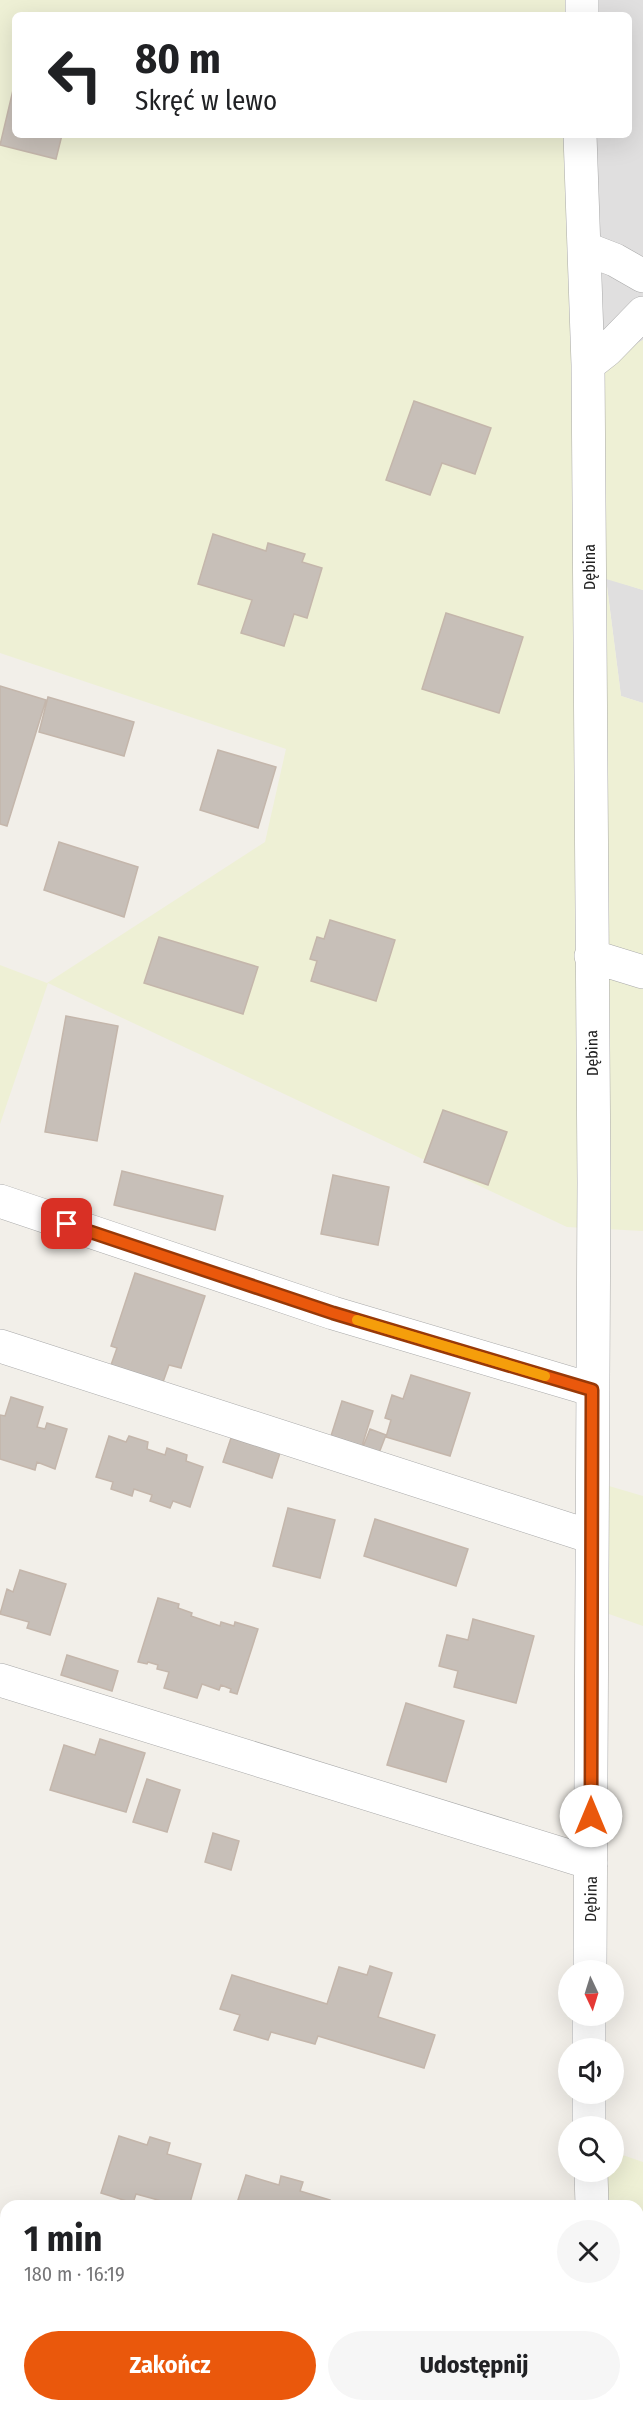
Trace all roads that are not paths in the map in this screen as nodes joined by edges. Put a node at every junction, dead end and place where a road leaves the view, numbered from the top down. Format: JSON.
{"nodes":[{"id":1,"x":580,"y":138,"type":"edge"},
{"id":2,"x":584,"y":248,"type":"junction"},
{"id":3,"x":643,"y":276,"type":"edge"},
{"id":4,"x":643,"y":313,"type":"edge"},
{"id":5,"x":588,"y":365,"type":"junction"},
{"id":6,"x":591,"y":956,"type":"junction"},
{"id":7,"x":643,"y":972,"type":"edge"},
{"id":8,"x":0,"y":1201,"type":"edge"},
{"id":9,"x":0,"y":1346,"type":"edge"},
{"id":10,"x":592,"y":1390,"type":"junction"},
{"id":11,"x":592,"y":1537,"type":"junction"},
{"id":12,"x":0,"y":1680,"type":"edge"},
{"id":13,"x":591,"y":1863,"type":"junction"},
{"id":14,"x":590,"y":1960,"type":"edge"},
{"id":15,"x":591,"y":2182,"type":"edge"},
{"id":16,"x":592,"y":2200,"type":"edge"}],
"edges":[{"from":1,"to":2,"type":"street","name":"Dębina"},
{"from":2,"to":3,"type":"street"},
{"from":2,"to":5,"type":"street","name":"Dębina"},
{"from":4,"to":5,"type":"street"},
{"from":5,"to":6,"type":"street","name":"Dębina"},
{"from":6,"to":7,"type":"street"},
{"from":6,"to":10,"type":"street","name":"Dębina"},
{"from":8,"to":10,"type":"street"},
{"from":9,"to":11,"type":"street"},
{"from":10,"to":11,"type":"street","name":"Dębina"},
{"from":11,"to":13,"type":"street","name":"Dębina"},
{"from":12,"to":13,"type":"street"},
{"from":13,"to":14,"type":"street","name":"Dębina"},
{"from":15,"to":16,"type":"street"}]}
